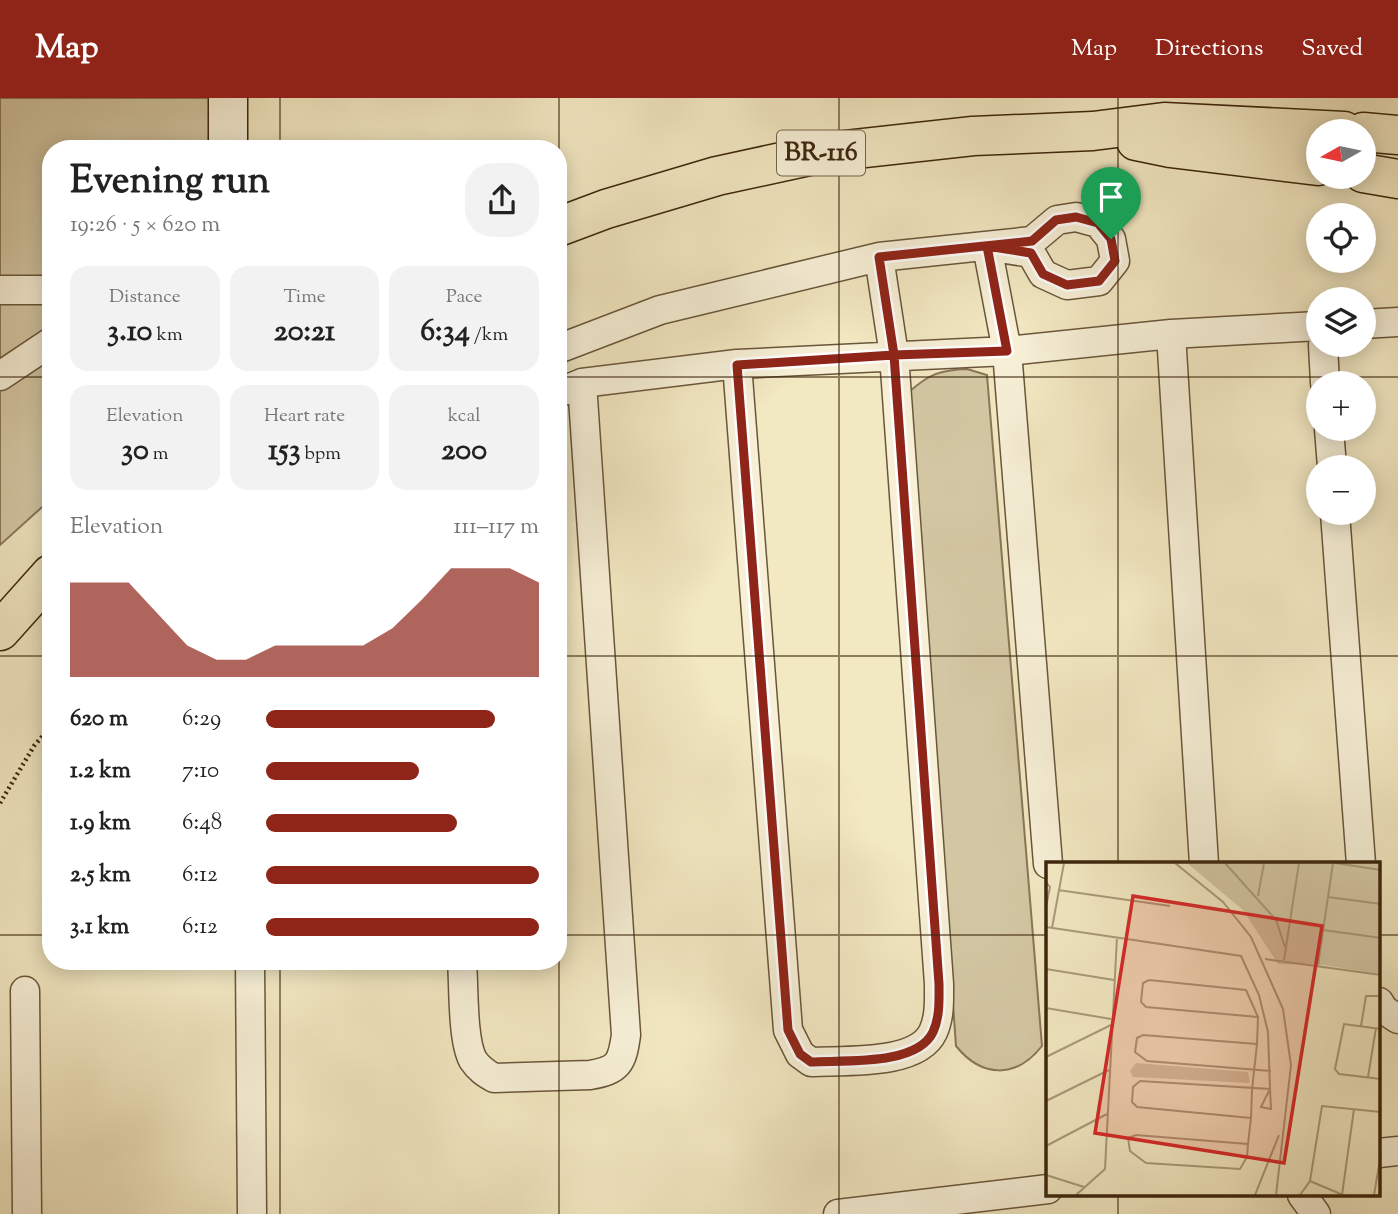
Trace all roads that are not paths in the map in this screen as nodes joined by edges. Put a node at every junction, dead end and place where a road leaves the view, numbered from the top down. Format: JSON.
{"nodes":[{"id":1,"x":228,"y":98,"type":"edge"},
{"id":2,"x":1306,"y":129,"type":"edge"},
{"id":3,"x":1093,"y":131,"type":"junction"},
{"id":4,"x":1376,"y":133,"type":"edge"},
{"id":5,"x":1398,"y":135,"type":"edge"},
{"id":6,"x":228,"y":140,"type":"edge"},
{"id":7,"x":1306,"y":165,"type":"edge"},
{"id":8,"x":1376,"y":175,"type":"edge"},
{"id":9,"x":1398,"y":179,"type":"edge"},
{"id":10,"x":567,"y":224,"type":"edge"},
{"id":11,"x":879,"y":257,"type":"junction"},
{"id":12,"x":0,"y":290,"type":"edge"},
{"id":13,"x":42,"y":290,"type":"edge"},
{"id":14,"x":1398,"y":322,"type":"edge"},
{"id":15,"x":1376,"y":323,"type":"edge"},
{"id":16,"x":1306,"y":327,"type":"edge"},
{"id":17,"x":1171,"y":334,"type":"junction"},
{"id":18,"x":567,"y":346,"type":"edge"},
{"id":19,"x":42,"y":348,"type":"edge"},
{"id":20,"x":1007,"y":351,"type":"junction"},
{"id":21,"x":894,"y":355,"type":"junction"},
{"id":22,"x":737,"y":365,"type":"junction"},
{"id":23,"x":0,"y":376,"type":"edge"},
{"id":24,"x":570,"y":388,"type":"edge"},
{"id":25,"x":1336,"y":525,"type":"edge"},
{"id":26,"x":42,"y":584,"type":"edge"},
{"id":27,"x":0,"y":631,"type":"edge"},
{"id":28,"x":1048,"y":862,"type":"edge"},
{"id":29,"x":1204,"y":862,"type":"edge"},
{"id":30,"x":1362,"y":862,"type":"edge"},
{"id":31,"x":250,"y":970,"type":"edge"},
{"id":32,"x":463,"y":970,"type":"edge"},
{"id":33,"x":25,"y":992,"type":"dead end"},
{"id":34,"x":1380,"y":1004,"type":"edge"},
{"id":35,"x":1398,"y":1019,"type":"edge"},
{"id":36,"x":1398,"y":1151,"type":"edge"},
{"id":37,"x":1380,"y":1153,"type":"edge"},
{"id":38,"x":1303,"y":1196,"type":"edge"},
{"id":39,"x":1036,"y":1198,"type":"edge"},
{"id":40,"x":27,"y":1214,"type":"edge"},
{"id":41,"x":252,"y":1214,"type":"edge"},
{"id":42,"x":838,"y":1214,"type":"edge"},
{"id":43,"x":1316,"y":1214,"type":"edge"}],
"edges":[{"from":1,"to":6,"type":"street"},
{"from":2,"to":3,"type":"highway","number":"BR-116"},
{"from":3,"to":7,"type":"highway","number":"BR-116"},
{"from":3,"to":10,"type":"highway","number":"BR-116"},
{"from":4,"to":5,"type":"highway"},
{"from":8,"to":9,"type":"highway"},
{"from":11,"to":18,"type":"street"},
{"from":11,"to":20,"type":"street"},
{"from":11,"to":21,"type":"street"},
{"from":12,"to":13,"type":"street"},
{"from":14,"to":15,"type":"street"},
{"from":16,"to":17,"type":"street"},
{"from":17,"to":20,"type":"street"},
{"from":17,"to":29,"type":"street"},
{"from":19,"to":23,"type":"street"},
{"from":20,"to":21,"type":"street"},
{"from":20,"to":28,"type":"street"},
{"from":21,"to":22,"type":"street"},
{"from":21,"to":22,"type":"street"},
{"from":22,"to":24,"type":"street"},
{"from":24,"to":32,"type":"street"},
{"from":25,"to":30,"type":"street"},
{"from":26,"to":27,"type":"highway"},
{"from":31,"to":41,"type":"street"},
{"from":33,"to":40,"type":"street"},
{"from":34,"to":35,"type":"street"},
{"from":36,"to":37,"type":"street"},
{"from":38,"to":43,"type":"street"},
{"from":39,"to":42,"type":"street"}]}
